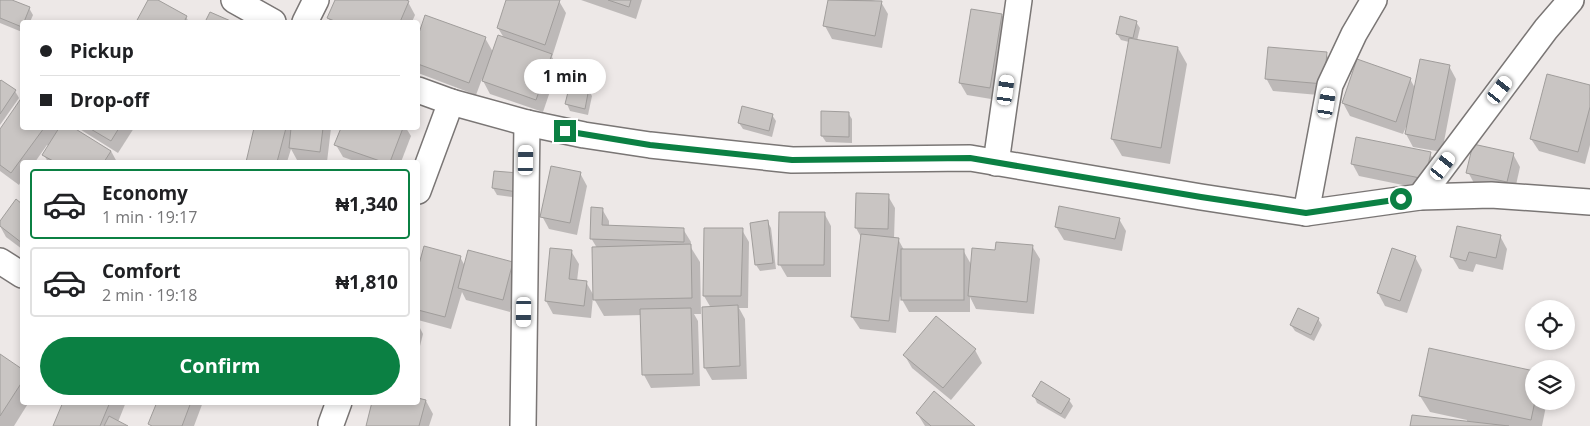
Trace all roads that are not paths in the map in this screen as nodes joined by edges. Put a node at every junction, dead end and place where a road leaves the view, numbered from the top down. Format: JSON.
{"nodes":[{"id":1,"x":234,"y":0,"type":"edge"},
{"id":2,"x":316,"y":0,"type":"edge"},
{"id":3,"x":1019,"y":0,"type":"edge"},
{"id":4,"x":1374,"y":0,"type":"edge"},
{"id":5,"x":1571,"y":0,"type":"edge"},
{"id":6,"x":269,"y":20,"type":"edge"},
{"id":7,"x":306,"y":20,"type":"edge"},
{"id":8,"x":420,"y":91,"type":"edge"},
{"id":9,"x":451,"y":102,"type":"junction"},
{"id":10,"x":527,"y":122,"type":"junction"},
{"id":11,"x":996,"y":163,"type":"junction"},
{"id":12,"x":420,"y":186,"type":"edge"},
{"id":13,"x":1420,"y":197,"type":"junction"},
{"id":14,"x":1590,"y":202,"type":"edge"},
{"id":15,"x":1306,"y":213,"type":"junction"},
{"id":16,"x":0,"y":261,"type":"edge"},
{"id":17,"x":20,"y":274,"type":"edge"},
{"id":18,"x":522,"y":426,"type":"edge"}],
"edges":[{"from":1,"to":6,"type":"street"},
{"from":2,"to":7,"type":"street"},
{"from":3,"to":11,"type":"street"},
{"from":4,"to":15,"type":"street"},
{"from":5,"to":13,"type":"street"},
{"from":8,"to":9,"type":"street"},
{"from":9,"to":10,"type":"street"},
{"from":9,"to":12,"type":"street"},
{"from":10,"to":11,"type":"street"},
{"from":10,"to":18,"type":"street"},
{"from":11,"to":15,"type":"street"},
{"from":13,"to":14,"type":"street"},
{"from":13,"to":15,"type":"street"},
{"from":16,"to":17,"type":"street"}]}
